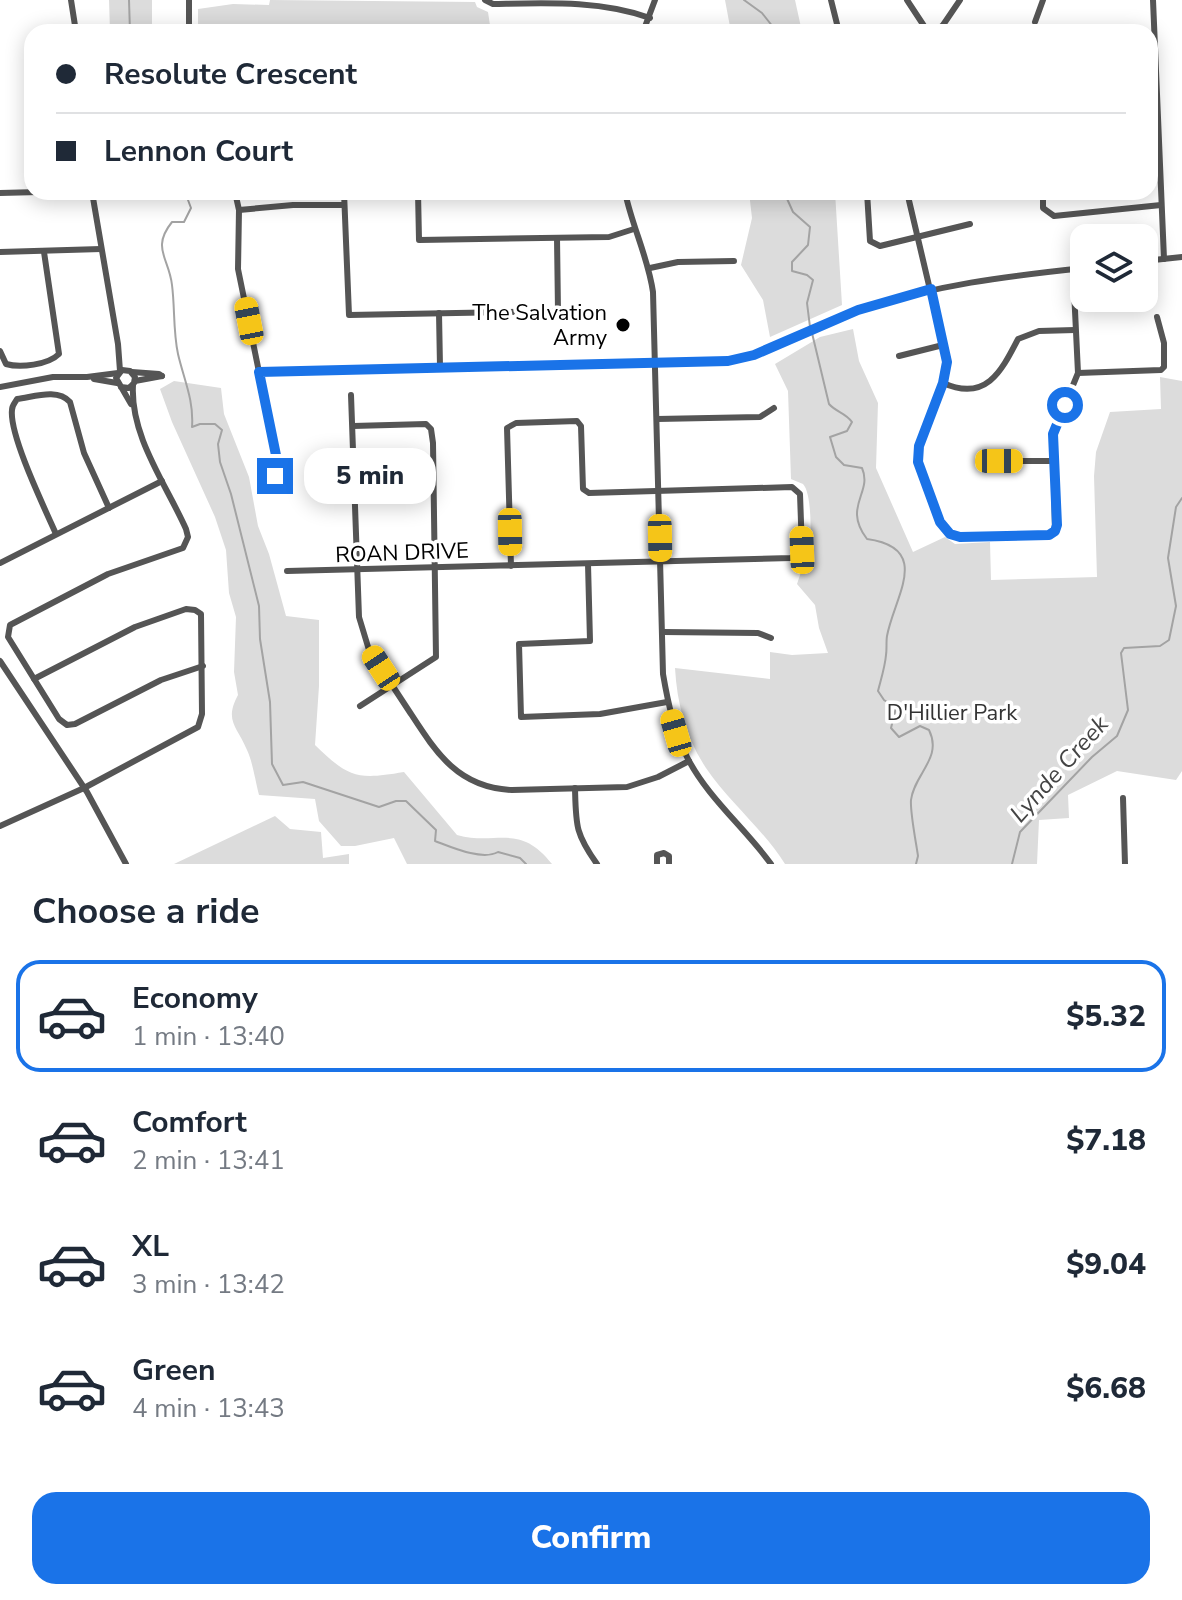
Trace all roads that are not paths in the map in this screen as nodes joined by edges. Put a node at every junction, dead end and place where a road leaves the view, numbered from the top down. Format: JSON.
{"nodes":[{"id":1,"x":71,"y":0,"type":"edge"},
{"id":2,"x":189,"y":0,"type":"edge"},
{"id":3,"x":485,"y":0,"type":"edge"},
{"id":4,"x":655,"y":0,"type":"edge"},
{"id":5,"x":831,"y":0,"type":"edge"},
{"id":6,"x":907,"y":0,"type":"edge"},
{"id":7,"x":960,"y":0,"type":"edge"},
{"id":8,"x":1043,"y":0,"type":"edge"},
{"id":9,"x":1153,"y":0,"type":"edge"},
{"id":10,"x":561,"y":1,"type":"edge"},
{"id":11,"x":650,"y":18,"type":"junction"},
{"id":12,"x":1035,"y":22,"type":"dead end"},
{"id":13,"x":75,"y":24,"type":"edge"},
{"id":14,"x":189,"y":24,"type":"edge"},
{"id":15,"x":647,"y":24,"type":"edge"},
{"id":16,"x":837,"y":24,"type":"edge"},
{"id":17,"x":923,"y":24,"type":"edge"},
{"id":18,"x":944,"y":24,"type":"edge"},
{"id":19,"x":1152,"y":24,"type":"edge"},
{"id":20,"x":1158,"y":175,"type":"edge"},
{"id":21,"x":24,"y":192,"type":"edge"},
{"id":22,"x":0,"y":193,"type":"edge"},
{"id":23,"x":93,"y":200,"type":"edge"},
{"id":24,"x":237,"y":200,"type":"edge"},
{"id":25,"x":344,"y":200,"type":"edge"},
{"id":26,"x":418,"y":200,"type":"edge"},
{"id":27,"x":627,"y":200,"type":"edge"},
{"id":28,"x":867,"y":200,"type":"edge"},
{"id":29,"x":909,"y":200,"type":"edge"},
{"id":30,"x":1043,"y":200,"type":"edge"},
{"id":31,"x":344,"y":205,"type":"junction"},
{"id":32,"x":1161,"y":205,"type":"junction"},
{"id":33,"x":239,"y":210,"type":"junction"},
{"id":34,"x":970,"y":224,"type":"dead end"},
{"id":35,"x":634,"y":229,"type":"junction"},
{"id":36,"x":917,"y":237,"type":"junction"},
{"id":37,"x":557,"y":238,"type":"junction"},
{"id":38,"x":101,"y":249,"type":"junction"},
{"id":39,"x":0,"y":252,"type":"edge"},
{"id":40,"x":44,"y":252,"type":"junction"},
{"id":41,"x":1182,"y":257,"type":"edge"},
{"id":42,"x":1164,"y":259,"type":"junction"},
{"id":43,"x":1158,"y":260,"type":"edge"},
{"id":44,"x":734,"y":261,"type":"dead end"},
{"id":45,"x":650,"y":268,"type":"junction"},
{"id":46,"x":1070,"y":269,"type":"edge"},
{"id":47,"x":931,"y":289,"type":"junction"},
{"id":48,"x":1074,"y":312,"type":"edge"},
{"id":49,"x":439,"y":313,"type":"junction"},
{"id":50,"x":1157,"y":317,"type":"dead end"},
{"id":51,"x":1075,"y":330,"type":"junction"},
{"id":52,"x":943,"y":345,"type":"junction"},
{"id":53,"x":0,"y":351,"type":"edge"},
{"id":54,"x":899,"y":356,"type":"dead end"},
{"id":55,"x":655,"y":363,"type":"junction"},
{"id":56,"x":440,"y":367,"type":"junction"},
{"id":57,"x":124,"y":372,"type":"junction"},
{"id":58,"x":259,"y":372,"type":"junction"},
{"id":59,"x":1078,"y":373,"type":"junction"},
{"id":60,"x":87,"y":377,"type":"junction"},
{"id":61,"x":134,"y":383,"type":"junction"},
{"id":62,"x":943,"y":383,"type":"junction"},
{"id":63,"x":119,"y":385,"type":"junction"},
{"id":64,"x":0,"y":387,"type":"edge"},
{"id":65,"x":351,"y":395,"type":"dead end"},
{"id":66,"x":132,"y":404,"type":"junction"},
{"id":67,"x":774,"y":408,"type":"dead end"},
{"id":68,"x":657,"y":419,"type":"junction"},
{"id":69,"x":353,"y":426,"type":"junction"},
{"id":70,"x":999,"y":461,"type":"dead end"},
{"id":71,"x":1053,"y":461,"type":"junction"},
{"id":72,"x":162,"y":481,"type":"junction"},
{"id":73,"x":260,"y":486,"type":"dead end"},
{"id":74,"x":658,"y":491,"type":"junction"},
{"id":75,"x":109,"y":508,"type":"junction"},
{"id":76,"x":56,"y":534,"type":"junction"},
{"id":77,"x":661,"y":562,"type":"junction"},
{"id":78,"x":0,"y":563,"type":"edge"},
{"id":79,"x":588,"y":564,"type":"junction"},
{"id":80,"x":511,"y":566,"type":"junction"},
{"id":81,"x":436,"y":569,"type":"junction"},
{"id":82,"x":287,"y":571,"type":"dead end"},
{"id":83,"x":357,"y":571,"type":"junction"},
{"id":84,"x":663,"y":632,"type":"junction"},
{"id":85,"x":771,"y":638,"type":"dead end"},
{"id":86,"x":0,"y":661,"type":"edge"},
{"id":87,"x":203,"y":666,"type":"junction"},
{"id":88,"x":34,"y":679,"type":"junction"},
{"id":89,"x":392,"y":686,"type":"junction"},
{"id":90,"x":667,"y":702,"type":"junction"},
{"id":91,"x":360,"y":706,"type":"dead end"},
{"id":92,"x":689,"y":761,"type":"junction"},
{"id":93,"x":84,"y":788,"type":"junction"},
{"id":94,"x":575,"y":788,"type":"junction"},
{"id":95,"x":1123,"y":798,"type":"dead end"},
{"id":96,"x":0,"y":826,"type":"edge"},
{"id":97,"x":126,"y":864,"type":"edge"},
{"id":98,"x":597,"y":864,"type":"edge"},
{"id":99,"x":657,"y":864,"type":"edge"},
{"id":100,"x":669,"y":864,"type":"edge"},
{"id":101,"x":771,"y":864,"type":"edge"},
{"id":102,"x":1125,"y":864,"type":"edge"}],
"edges":[{"from":1,"to":13,"type":"street"},
{"from":2,"to":14,"type":"street"},
{"from":3,"to":10,"type":"street"},
{"from":4,"to":11,"type":"street"},
{"from":5,"to":16,"type":"street"},
{"from":6,"to":17,"type":"street"},
{"from":7,"to":18,"type":"street"},
{"from":8,"to":12,"type":"street"},
{"from":9,"to":19,"type":"street"},
{"from":10,"to":11,"type":"street"},
{"from":11,"to":15,"type":"street"},
{"from":20,"to":32,"type":"street"},
{"from":21,"to":22,"type":"street"},
{"from":23,"to":38,"type":"street"},
{"from":24,"to":33,"type":"street"},
{"from":25,"to":31,"type":"street"},
{"from":26,"to":37,"type":"street"},
{"from":27,"to":35,"type":"street"},
{"from":28,"to":36,"type":"street"},
{"from":29,"to":36,"type":"street"},
{"from":30,"to":32,"type":"street"},
{"from":31,"to":33,"type":"street"},
{"from":31,"to":49,"type":"street"},
{"from":32,"to":42,"type":"street"},
{"from":33,"to":58,"type":"street"},
{"from":34,"to":36,"type":"street"},
{"from":35,"to":37,"type":"street"},
{"from":35,"to":45,"type":"street"},
{"from":36,"to":47,"type":"street"},
{"from":37,"to":49,"type":"street"},
{"from":38,"to":40,"type":"street"},
{"from":38,"to":57,"type":"street"},
{"from":39,"to":40,"type":"street"},
{"from":40,"to":53,"type":"street"},
{"from":41,"to":42,"type":"street"},
{"from":42,"to":43,"type":"street"},
{"from":44,"to":45,"type":"street"},
{"from":45,"to":55,"type":"street"},
{"from":46,"to":47,"type":"street"},
{"from":47,"to":52,"type":"street"},
{"from":47,"to":55,"type":"street"},
{"from":48,"to":51,"type":"street"},
{"from":49,"to":56,"type":"street"},
{"from":50,"to":59,"type":"street"},
{"from":51,"to":59,"type":"street"},
{"from":51,"to":62,"type":"street"},
{"from":52,"to":54,"type":"street"},
{"from":52,"to":62,"type":"street"},
{"from":55,"to":56,"type":"street"},
{"from":55,"to":68,"type":"street"},
{"from":56,"to":58,"type":"street"},
{"from":57,"to":60,"type":"street"},
{"from":57,"to":61,"type":"street"},
{"from":57,"to":61,"type":"street"},
{"from":57,"to":63,"type":"street"},
{"from":58,"to":73,"type":"street"},
{"from":59,"to":71,"type":"street"},
{"from":60,"to":63,"type":"street"},
{"from":60,"to":64,"type":"street"},
{"from":61,"to":63,"type":"street"},
{"from":61,"to":66,"type":"street"},
{"from":62,"to":71,"type":"street"},
{"from":63,"to":66,"type":"street"},
{"from":65,"to":69,"type":"street"},
{"from":66,"to":72,"type":"street"},
{"from":67,"to":68,"type":"street"},
{"from":68,"to":74,"type":"street"},
{"from":69,"to":81,"type":"street"},
{"from":69,"to":83,"type":"street"},
{"from":70,"to":71,"type":"street"},
{"from":72,"to":75,"type":"street"},
{"from":72,"to":88,"type":"street"},
{"from":74,"to":77,"type":"street"},
{"from":74,"to":77,"type":"street","name":"ROAN DRIVE"},
{"from":74,"to":80,"type":"street"},
{"from":75,"to":76,"type":"street"},
{"from":75,"to":76,"type":"street"},
{"from":76,"to":78,"type":"street"},
{"from":77,"to":79,"type":"street","name":"ROAN DRIVE"},
{"from":77,"to":84,"type":"street"},
{"from":79,"to":80,"type":"street","name":"ROAN DRIVE"},
{"from":79,"to":90,"type":"street"},
{"from":80,"to":81,"type":"street","name":"ROAN DRIVE"},
{"from":81,"to":83,"type":"street","name":"ROAN DRIVE"},
{"from":81,"to":89,"type":"street"},
{"from":82,"to":83,"type":"street","name":"ROAN DRIVE"},
{"from":83,"to":89,"type":"street"},
{"from":84,"to":85,"type":"street"},
{"from":84,"to":90,"type":"street"},
{"from":86,"to":93,"type":"street"},
{"from":87,"to":88,"type":"street"},
{"from":87,"to":88,"type":"street"},
{"from":87,"to":93,"type":"street"},
{"from":89,"to":91,"type":"street"},
{"from":89,"to":94,"type":"street"},
{"from":90,"to":92,"type":"street"},
{"from":92,"to":94,"type":"street"},
{"from":92,"to":101,"type":"street"},
{"from":93,"to":96,"type":"street"},
{"from":93,"to":97,"type":"street"},
{"from":94,"to":98,"type":"street"},
{"from":95,"to":102,"type":"street"},
{"from":99,"to":100,"type":"street"}]}
